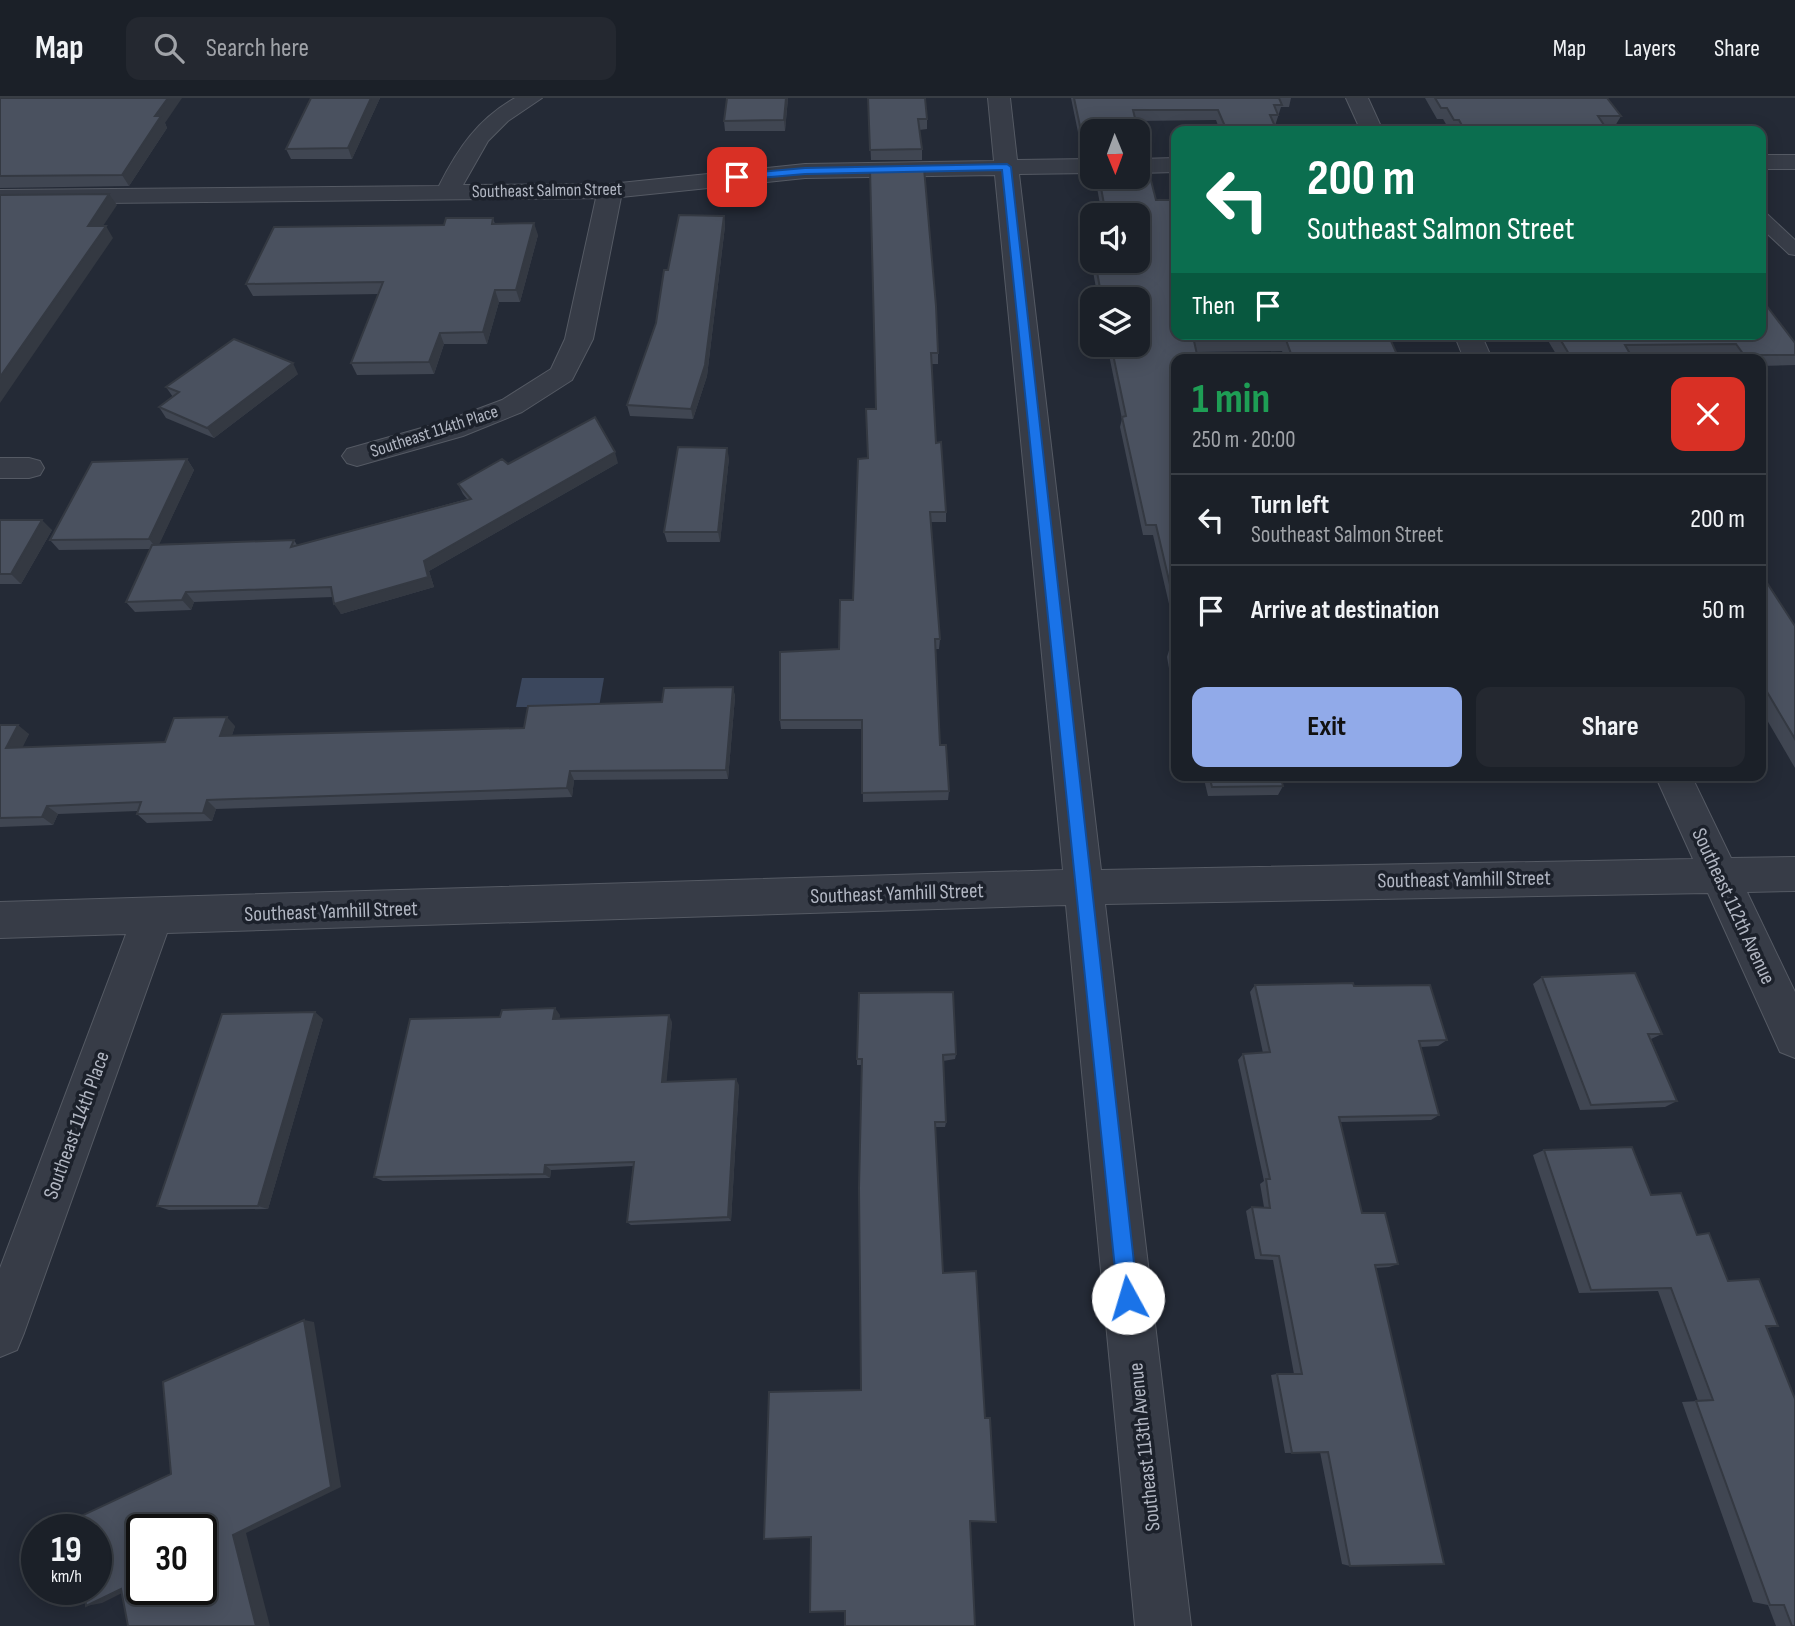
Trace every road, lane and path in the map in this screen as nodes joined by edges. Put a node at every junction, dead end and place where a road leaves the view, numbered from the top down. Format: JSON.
{"nodes":[{"id":1,"x":531,"y":98,"type":"edge"},
{"id":2,"x":999,"y":98,"type":"edge"},
{"id":3,"x":1357,"y":98,"type":"edge"},
{"id":4,"x":1370,"y":126,"type":"edge"},
{"id":5,"x":1766,"y":162,"type":"edge"},
{"id":6,"x":1795,"y":162,"type":"edge"},
{"id":7,"x":1171,"y":165,"type":"edge"},
{"id":8,"x":1080,"y":166,"type":"edge"},
{"id":9,"x":1150,"y":166,"type":"edge"},
{"id":10,"x":1007,"y":167,"type":"junction"},
{"id":11,"x":610,"y":191,"type":"junction"},
{"id":12,"x":448,"y":192,"type":"junction"},
{"id":13,"x":0,"y":197,"type":"edge"},
{"id":14,"x":1766,"y":223,"type":"edge"},
{"id":15,"x":1795,"y":250,"type":"edge"},
{"id":16,"x":357,"y":456,"type":"dead end"},
{"id":17,"x":1676,"y":781,"type":"edge"},
{"id":18,"x":1719,"y":874,"type":"junction"},
{"id":19,"x":1795,"y":874,"type":"edge"},
{"id":20,"x":1084,"y":887,"type":"junction"},
{"id":21,"x":153,"y":916,"type":"junction"},
{"id":22,"x":0,"y":920,"type":"edge"},
{"id":23,"x":1795,"y":1038,"type":"edge"},
{"id":24,"x":0,"y":1333,"type":"edge"},
{"id":25,"x":1163,"y":1626,"type":"edge"}],
"edges":[{"from":1,"to":12,"type":"street"},
{"from":2,"to":10,"type":"street","name":"Southeast 113th Avenue"},
{"from":3,"to":4,"type":"street"},
{"from":5,"to":6,"type":"street"},
{"from":7,"to":9,"type":"street"},
{"from":8,"to":10,"type":"street","name":"Southeast Salmon Street"},
{"from":10,"to":11,"type":"street","name":"Southeast Salmon Street"},
{"from":10,"to":20,"type":"street","name":"Southeast 113th Avenue"},
{"from":11,"to":12,"type":"street","name":"Southeast Salmon Street"},
{"from":11,"to":16,"type":"street","name":"Southeast 114th Place"},
{"from":12,"to":13,"type":"street","name":"Southeast Salmon Street"},
{"from":14,"to":15,"type":"lane"},
{"from":17,"to":18,"type":"street","name":"Southeast 112th Avenue"},
{"from":18,"to":19,"type":"street","name":"Southeast Yamhill Street"},
{"from":18,"to":20,"type":"street","name":"Southeast Yamhill Street"},
{"from":18,"to":23,"type":"street","name":"Southeast 112th Avenue"},
{"from":20,"to":21,"type":"street","name":"Southeast Yamhill Street"},
{"from":20,"to":25,"type":"street","name":"Southeast 113th Avenue"},
{"from":21,"to":22,"type":"street","name":"Southeast Yamhill Street"},
{"from":21,"to":24,"type":"street","name":"Southeast 114th Place"}]}
